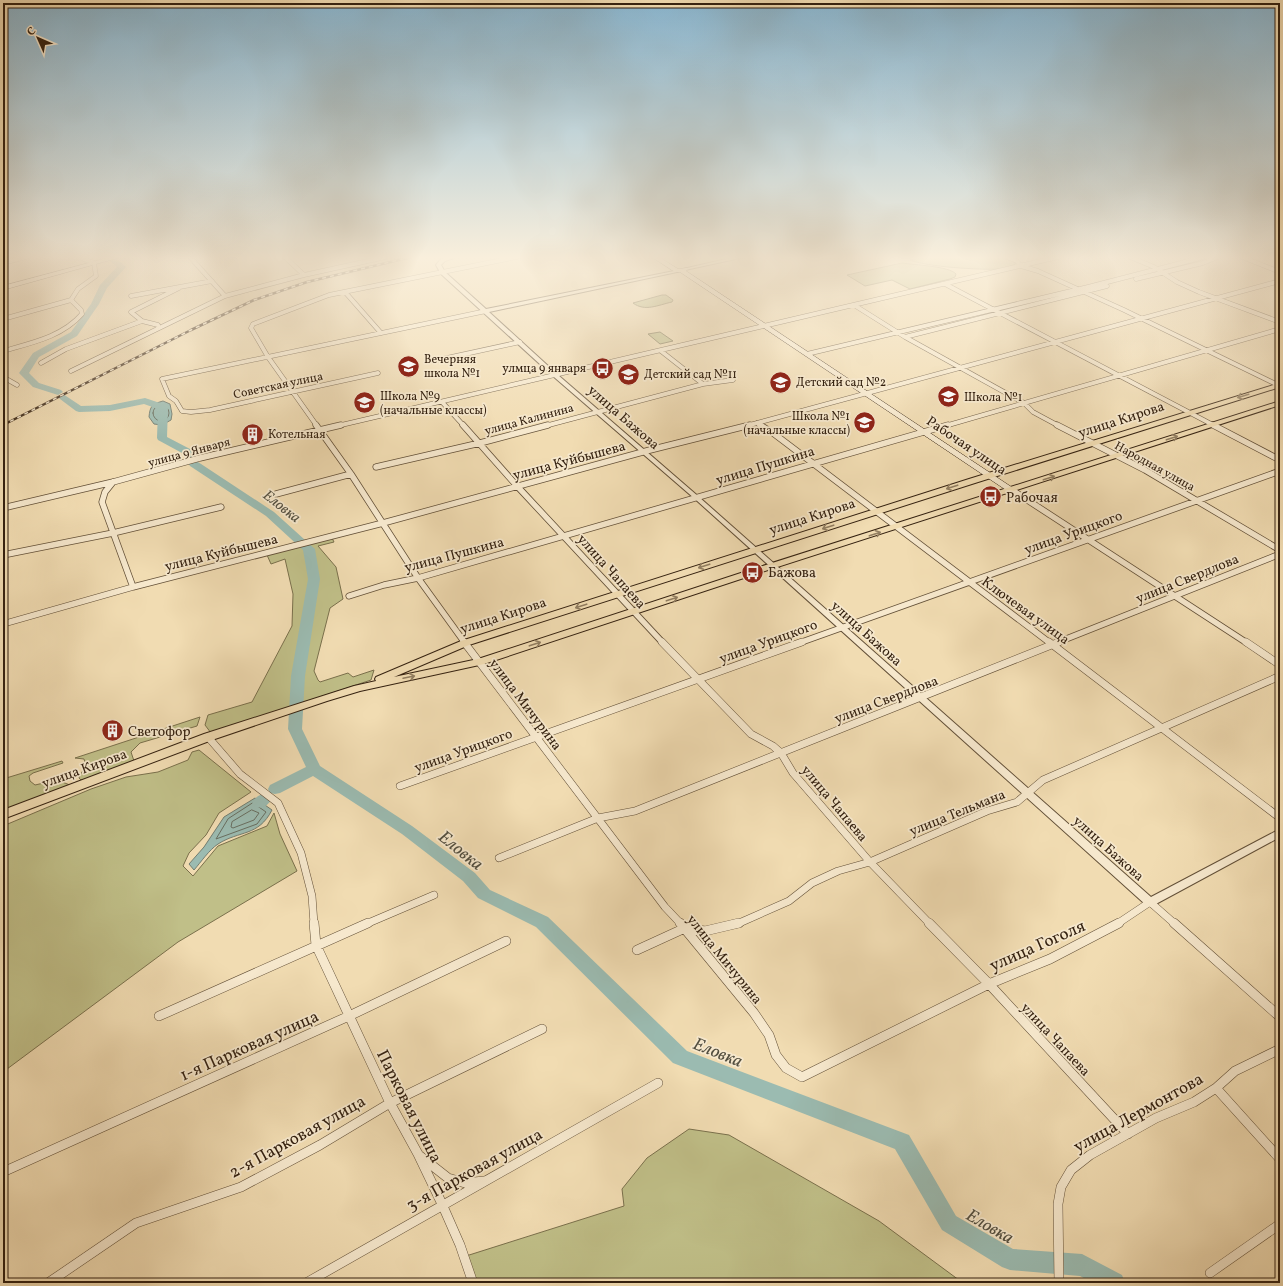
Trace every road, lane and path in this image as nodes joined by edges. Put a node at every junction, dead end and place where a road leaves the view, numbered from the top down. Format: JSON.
{"nodes":[{"id":1,"x":79,"y":317,"type":"edge"},
{"id":2,"x":137,"y":317,"type":"edge"},
{"id":3,"x":180,"y":317,"type":"edge"},
{"id":4,"x":268,"y":317,"type":"edge"},
{"id":5,"x":367,"y":317,"type":"edge"},
{"id":6,"x":457,"y":317,"type":"edge"},
{"id":7,"x":493,"y":317,"type":"edge"},
{"id":8,"x":752,"y":317,"type":"edge"},
{"id":9,"x":803,"y":317,"type":"edge"},
{"id":10,"x":873,"y":317,"type":"edge"},
{"id":11,"x":961,"y":317,"type":"edge"},
{"id":12,"x":985,"y":317,"type":"edge"},
{"id":13,"x":1009,"y":317,"type":"edge"},
{"id":14,"x":1144,"y":317,"type":"edge"},
{"id":15,"x":1266,"y":317,"type":"edge"},
{"id":16,"x":1140,"y":318,"type":"junction"},
{"id":17,"x":142,"y":321,"type":"junction"},
{"id":18,"x":1280,"y":322,"type":"edge"},
{"id":19,"x":765,"y":326,"type":"junction"},
{"id":20,"x":158,"y":327,"type":"junction"},
{"id":21,"x":1280,"y":329,"type":"edge"},
{"id":22,"x":896,"y":332,"type":"junction"},
{"id":23,"x":381,"y":333,"type":"junction"},
{"id":24,"x":905,"y":337,"type":"junction"},
{"id":25,"x":520,"y":342,"type":"junction"},
{"id":26,"x":1056,"y":342,"type":"junction"},
{"id":27,"x":3,"y":350,"type":"edge"},
{"id":28,"x":1206,"y":350,"type":"junction"},
{"id":29,"x":661,"y":351,"type":"junction"},
{"id":30,"x":807,"y":354,"type":"junction"},
{"id":31,"x":268,"y":357,"type":"junction"},
{"id":32,"x":433,"y":361,"type":"dead end"},
{"id":33,"x":41,"y":363,"type":"dead end"},
{"id":34,"x":962,"y":367,"type":"junction"},
{"id":35,"x":71,"y":371,"type":"dead end"},
{"id":36,"x":378,"y":373,"type":"dead end"},
{"id":37,"x":1117,"y":375,"type":"junction"},
{"id":38,"x":556,"y":376,"type":"junction"},
{"id":39,"x":3,"y":377,"type":"edge"},
{"id":40,"x":733,"y":380,"type":"dead end"},
{"id":41,"x":703,"y":384,"type":"junction"},
{"id":42,"x":17,"y":385,"type":"dead end"},
{"id":43,"x":1280,"y":385,"type":"edge"},
{"id":44,"x":293,"y":392,"type":"junction"},
{"id":45,"x":865,"y":393,"type":"junction"},
{"id":46,"x":442,"y":402,"type":"junction"},
{"id":47,"x":1024,"y":403,"type":"junction"},
{"id":48,"x":1280,"y":403,"type":"edge"},
{"id":49,"x":596,"y":411,"type":"junction"},
{"id":50,"x":1190,"y":413,"type":"junction"},
{"id":51,"x":757,"y":424,"type":"junction"},
{"id":52,"x":1212,"y":425,"type":"junction"},
{"id":53,"x":321,"y":430,"type":"junction"},
{"id":54,"x":926,"y":432,"type":"junction"},
{"id":55,"x":480,"y":443,"type":"junction"},
{"id":56,"x":1093,"y":444,"type":"junction"},
{"id":57,"x":645,"y":452,"type":"junction"},
{"id":58,"x":1116,"y":456,"type":"junction"},
{"id":59,"x":1280,"y":460,"type":"edge"},
{"id":60,"x":812,"y":463,"type":"junction"},
{"id":61,"x":376,"y":467,"type":"dead end"},
{"id":62,"x":1280,"y":471,"type":"edge"},
{"id":63,"x":351,"y":474,"type":"junction"},
{"id":64,"x":989,"y":476,"type":"junction"},
{"id":65,"x":113,"y":482,"type":"junction"},
{"id":66,"x":517,"y":486,"type":"junction"},
{"id":67,"x":1012,"y":490,"type":"junction"},
{"id":68,"x":276,"y":494,"type":"dead end"},
{"id":69,"x":697,"y":498,"type":"junction"},
{"id":70,"x":1196,"y":501,"type":"junction"},
{"id":71,"x":221,"y":507,"type":"dead end"},
{"id":72,"x":3,"y":508,"type":"edge"},
{"id":73,"x":876,"y":511,"type":"junction"},
{"id":74,"x":383,"y":523,"type":"junction"},
{"id":75,"x":897,"y":527,"type":"junction"},
{"id":76,"x":113,"y":533,"type":"junction"},
{"id":77,"x":564,"y":536,"type":"junction"},
{"id":78,"x":1088,"y":540,"type":"junction"},
{"id":79,"x":755,"y":550,"type":"junction"},
{"id":80,"x":1280,"y":550,"type":"edge"},
{"id":81,"x":1280,"y":554,"type":"edge"},
{"id":82,"x":3,"y":555,"type":"edge"},
{"id":83,"x":773,"y":566,"type":"junction"},
{"id":84,"x":418,"y":578,"type":"junction"},
{"id":85,"x":970,"y":583,"type":"junction"},
{"id":86,"x":133,"y":587,"type":"junction"},
{"id":87,"x":616,"y":594,"type":"junction"},
{"id":88,"x":350,"y":596,"type":"dead end"},
{"id":89,"x":1176,"y":596,"type":"junction"},
{"id":90,"x":633,"y":612,"type":"junction"},
{"id":91,"x":3,"y":624,"type":"edge"},
{"id":92,"x":842,"y":628,"type":"junction"},
{"id":93,"x":465,"y":643,"type":"junction"},
{"id":94,"x":1054,"y":645,"type":"junction"},
{"id":95,"x":480,"y":662,"type":"junction"},
{"id":96,"x":1280,"y":665,"type":"edge"},
{"id":97,"x":1280,"y":676,"type":"edge"},
{"id":98,"x":698,"y":680,"type":"junction"},
{"id":99,"x":358,"y":688,"type":"junction"},
{"id":100,"x":921,"y":698,"type":"junction"},
{"id":101,"x":1164,"y":728,"type":"junction"},
{"id":102,"x":535,"y":736,"type":"junction"},
{"id":103,"x":208,"y":737,"type":"junction"},
{"id":104,"x":781,"y":753,"type":"junction"},
{"id":105,"x":400,"y":786,"type":"dead end"},
{"id":106,"x":1028,"y":793,"type":"junction"},
{"id":107,"x":3,"y":815,"type":"edge"},
{"id":108,"x":598,"y":818,"type":"junction"},
{"id":109,"x":1280,"y":818,"type":"edge"},
{"id":110,"x":1280,"y":833,"type":"edge"},
{"id":111,"x":498,"y":858,"type":"dead end"},
{"id":112,"x":870,"y":862,"type":"junction"},
{"id":113,"x":434,"y":895,"type":"dead end"},
{"id":114,"x":1150,"y":902,"type":"junction"},
{"id":115,"x":685,"y":928,"type":"junction"},
{"id":116,"x":506,"y":941,"type":"dead end"},
{"id":117,"x":316,"y":944,"type":"junction"},
{"id":118,"x":637,"y":950,"type":"dead end"},
{"id":119,"x":989,"y":984,"type":"junction"},
{"id":120,"x":159,"y":1016,"type":"dead end"},
{"id":121,"x":349,"y":1016,"type":"junction"},
{"id":122,"x":1280,"y":1016,"type":"edge"},
{"id":123,"x":542,"y":1029,"type":"dead end"},
{"id":124,"x":1280,"y":1049,"type":"edge"},
{"id":125,"x":802,"y":1077,"type":"joint"},
{"id":126,"x":658,"y":1083,"type":"dead end"},
{"id":127,"x":1216,"y":1088,"type":"junction"},
{"id":128,"x":390,"y":1103,"type":"junction"},
{"id":129,"x":1128,"y":1134,"type":"junction"},
{"id":130,"x":418,"y":1154,"type":"junction"},
{"id":131,"x":1280,"y":1159,"type":"edge"},
{"id":132,"x":3,"y":1172,"type":"edge"},
{"id":133,"x":489,"y":1180,"type":"junction"},
{"id":134,"x":442,"y":1204,"type":"junction"},
{"id":135,"x":1280,"y":1224,"type":"edge"},
{"id":136,"x":1210,"y":1273,"type":"dead end"},
{"id":137,"x":48,"y":1283,"type":"edge"},
{"id":138,"x":306,"y":1283,"type":"edge"},
{"id":139,"x":474,"y":1283,"type":"edge"},
{"id":140,"x":1059,"y":1283,"type":"edge"}],
"edges":[{"from":1,"to":27,"type":"street"},
{"from":2,"to":17,"type":"street"},
{"from":3,"to":20,"type":"street"},
{"from":4,"to":31,"type":"street","name":"улица Мичурина"},
{"from":5,"to":23,"type":"street"},
{"from":6,"to":23,"type":"street"},
{"from":7,"to":25,"type":"street","name":"улица Бажова"},
{"from":8,"to":19,"type":"main road","name":"Рабочая улица"},
{"from":9,"to":19,"type":"street","name":"улица 9 Января"},
{"from":10,"to":22,"type":"street","name":"Народная улица"},
{"from":11,"to":22,"type":"street"},
{"from":12,"to":24,"type":"street"},
{"from":13,"to":26,"type":"street"},
{"from":14,"to":16,"type":"street","name":"улица Куйбышева"},
{"from":15,"to":18,"type":"street"},
{"from":16,"to":26,"type":"street","name":"улица Куйбышева"},
{"from":16,"to":28,"type":"street"},
{"from":17,"to":20,"type":"street"},
{"from":17,"to":33,"type":"street"},
{"from":19,"to":29,"type":"street","name":"улица 9 Января"},
{"from":19,"to":30,"type":"main road","name":"Рабочая улица"},
{"from":20,"to":35,"type":"street"},
{"from":21,"to":28,"type":"street","name":"улица Пушкина"},
{"from":22,"to":24,"type":"street","name":"Народная улица"},
{"from":22,"to":30,"type":"street"},
{"from":23,"to":31,"type":"street"},
{"from":24,"to":34,"type":"street","name":"Народная улица"},
{"from":25,"to":32,"type":"street"},
{"from":25,"to":38,"type":"street","name":"улица Бажова"},
{"from":26,"to":34,"type":"street","name":"улица Куйбышева"},
{"from":26,"to":37,"type":"street"},
{"from":28,"to":37,"type":"street","name":"улица Пушкина"},
{"from":28,"to":43,"type":"street"},
{"from":29,"to":38,"type":"street","name":"улица 9 Января"},
{"from":29,"to":41,"type":"street"},
{"from":30,"to":45,"type":"main road","name":"Рабочая улица"},
{"from":31,"to":44,"type":"street","name":"улица Мичурина"},
{"from":31,"to":44,"type":"street","name":"Советская улица"},
{"from":34,"to":45,"type":"street","name":"улица Куйбышева"},
{"from":34,"to":47,"type":"street","name":"Народная улица"},
{"from":36,"to":44,"type":"street","name":"Советская улица"},
{"from":37,"to":47,"type":"street","name":"улица Пушкина"},
{"from":37,"to":50,"type":"street"},
{"from":38,"to":46,"type":"street","name":"улица 9 Января"},
{"from":38,"to":49,"type":"street","name":"улица Бажова"},
{"from":39,"to":42,"type":"street"},
{"from":40,"to":41,"type":"street","name":"улица Калинина"},
{"from":41,"to":49,"type":"street","name":"улица Калинина"},
{"from":43,"to":50,"type":"main road","name":"улица Кирова","one_way":true},
{"from":44,"to":53,"type":"street","name":"улица Мичурина"},
{"from":45,"to":51,"type":"street","name":"улица Куйбышева"},
{"from":45,"to":54,"type":"main road","name":"Рабочая улица"},
{"from":46,"to":53,"type":"street","name":"улица 9 Января"},
{"from":46,"to":55,"type":"street","name":"улица Чапаева"},
{"from":47,"to":54,"type":"street","name":"улица Пушкина"},
{"from":47,"to":56,"type":"street","name":"Народная улица"},
{"from":48,"to":52,"type":"main road","name":"улица Кирова"},
{"from":49,"to":55,"type":"street","name":"улица Калинина"},
{"from":49,"to":57,"type":"street","name":"улица Бажова"},
{"from":50,"to":52,"type":"street"},
{"from":50,"to":56,"type":"main road","name":"улица Кирова"},
{"from":51,"to":57,"type":"street","name":"улица Куйбышева"},
{"from":51,"to":60,"type":"street","name":"Ключевая улица"},
{"from":58,"to":52,"type":"main road","name":"улица Кирова","one_way":true},
{"from":52,"to":59,"type":"street"},
{"from":53,"to":63,"type":"street","name":"улица Мичурина"},
{"from":53,"to":65,"type":"street","name":"улица 9 Января"},
{"from":54,"to":60,"type":"street","name":"улица Пушкина"},
{"from":54,"to":64,"type":"main road","name":"Рабочая улица"},
{"from":55,"to":61,"type":"street","name":"улица Калинина"},
{"from":55,"to":66,"type":"street","name":"улица Чапаева"},
{"from":56,"to":58,"type":"street","name":"Народная улица"},
{"from":56,"to":64,"type":"main road","name":"улица Кирова"},
{"from":57,"to":66,"type":"street","name":"улица Куйбышева"},
{"from":57,"to":69,"type":"street","name":"улица Бажова"},
{"from":67,"to":58,"type":"main road","name":"улица Кирова","one_way":true},
{"from":58,"to":70,"type":"street","name":"Народная улица"},
{"from":60,"to":69,"type":"street","name":"улица Пушкина"},
{"from":60,"to":73,"type":"street","name":"Ключевая улица"},
{"from":62,"to":70,"type":"street","name":"улица Урицкого"},
{"from":63,"to":68,"type":"street"},
{"from":63,"to":74,"type":"street","name":"улица Мичурина"},
{"from":64,"to":67,"type":"main road","name":"Рабочая улица"},
{"from":64,"to":73,"type":"main road","name":"улица Кирова","one_way":true},
{"from":65,"to":72,"type":"street","name":"улица 9 Января"},
{"from":65,"to":76,"type":"street"},
{"from":66,"to":74,"type":"street","name":"улица Куйбышева"},
{"from":66,"to":77,"type":"street","name":"улица Чапаева"},
{"from":67,"to":75,"type":"main road","name":"улица Кирова"},
{"from":67,"to":78,"type":"street","name":"Рабочая улица"},
{"from":69,"to":77,"type":"street","name":"улица Пушкина"},
{"from":69,"to":79,"type":"street","name":"улица Бажова"},
{"from":70,"to":78,"type":"street","name":"улица Урицкого"},
{"from":70,"to":80,"type":"street","name":"Народная улица"},
{"from":71,"to":76,"type":"street"},
{"from":73,"to":75,"type":"street","name":"Ключевая улица"},
{"from":73,"to":79,"type":"main road","name":"улица Кирова","one_way":true},
{"from":74,"to":84,"type":"street","name":"улица Мичурина"},
{"from":74,"to":86,"type":"street","name":"улица Куйбышева"},
{"from":83,"to":75,"type":"main road","name":"улица Кирова","one_way":true},
{"from":75,"to":85,"type":"street","name":"Ключевая улица"},
{"from":76,"to":82,"type":"street"},
{"from":76,"to":86,"type":"street"},
{"from":77,"to":84,"type":"street","name":"улица Пушкина"},
{"from":77,"to":87,"type":"street","name":"улица Чапаева"},
{"from":78,"to":85,"type":"street","name":"улица Урицкого"},
{"from":78,"to":89,"type":"street","name":"Рабочая улица"},
{"from":79,"to":83,"type":"street","name":"улица Бажова"},
{"from":79,"to":87,"type":"main road","name":"улица Кирова","one_way":true},
{"from":81,"to":89,"type":"street","name":"улица Свердлова"},
{"from":90,"to":83,"type":"main road","name":"улица Кирова","one_way":true},
{"from":83,"to":92,"type":"street","name":"улица Бажова"},
{"from":84,"to":88,"type":"street","name":"улица Пушкина"},
{"from":84,"to":93,"type":"street","name":"улица Мичурина"},
{"from":85,"to":92,"type":"street","name":"улица Урицкого"},
{"from":85,"to":94,"type":"street","name":"Ключевая улица"},
{"from":86,"to":91,"type":"street","name":"улица Куйбышева"},
{"from":87,"to":90,"type":"street","name":"улица Чапаева"},
{"from":87,"to":93,"type":"main road","name":"улица Кирова","one_way":true},
{"from":89,"to":94,"type":"street","name":"улица Свердлова"},
{"from":89,"to":96,"type":"street","name":"Рабочая улица"},
{"from":95,"to":90,"type":"main road","name":"улица Кирова","one_way":true},
{"from":90,"to":98,"type":"street","name":"улица Чапаева"},
{"from":92,"to":98,"type":"street","name":"улица Урицкого"},
{"from":92,"to":100,"type":"street","name":"улица Бажова"},
{"from":93,"to":95,"type":"street","name":"улица Мичурина"},
{"from":93,"to":99,"type":"main road","name":"улица Кирова"},
{"from":94,"to":100,"type":"street","name":"улица Свердлова"},
{"from":94,"to":101,"type":"street","name":"Ключевая улица"},
{"from":99,"to":95,"type":"main road","name":"улица Кирова","one_way":true},
{"from":95,"to":102,"type":"street","name":"улица Мичурина"},
{"from":97,"to":101,"type":"street","name":"улица Тельмана"},
{"from":98,"to":102,"type":"street","name":"улица Урицкого"},
{"from":98,"to":104,"type":"street","name":"улица Чапаева"},
{"from":99,"to":103,"type":"main road","name":"улица Кирова"},
{"from":100,"to":104,"type":"street","name":"улица Свердлова"},
{"from":100,"to":106,"type":"street","name":"улица Бажова"},
{"from":101,"to":106,"type":"street","name":"улица Тельмана"},
{"from":101,"to":109,"type":"street","name":"Ключевая улица"},
{"from":102,"to":105,"type":"street","name":"улица Урицкого"},
{"from":102,"to":108,"type":"street","name":"улица Мичурина"},
{"from":103,"to":107,"type":"main road","name":"улица Кирова"},
{"from":103,"to":117,"type":"street","name":"Парковая улица"},
{"from":104,"to":108,"type":"street","name":"улица Свердлова"},
{"from":104,"to":112,"type":"street","name":"улица Чапаева"},
{"from":106,"to":112,"type":"street","name":"улица Тельмана"},
{"from":106,"to":114,"type":"street","name":"улица Бажова"},
{"from":108,"to":111,"type":"street","name":"улица Свердлова"},
{"from":108,"to":115,"type":"street","name":"улица Мичурина"},
{"from":110,"to":114,"type":"street","name":"улица Гоголя"},
{"from":112,"to":115,"type":"street","name":"улица Тельмана"},
{"from":112,"to":119,"type":"street","name":"улица Чапаева"},
{"from":113,"to":117,"type":"street"},
{"from":114,"to":119,"type":"street","name":"улица Гоголя"},
{"from":114,"to":122,"type":"street","name":"улица Бажова"},
{"from":115,"to":118,"type":"street"},
{"from":115,"to":125,"type":"street","name":"улица Мичурина"},
{"from":116,"to":121,"type":"street","name":"1-я Парковая улица"},
{"from":117,"to":120,"type":"street"},
{"from":117,"to":121,"type":"street","name":"Парковая улица"},
{"from":119,"to":125,"type":"street","name":"улица Гоголя"},
{"from":119,"to":129,"type":"street","name":"улица Чапаева"},
{"from":121,"to":128,"type":"street","name":"Парковая улица"},
{"from":121,"to":132,"type":"street","name":"1-я Парковая улица"},
{"from":123,"to":128,"type":"street","name":"2-я Парковая улица"},
{"from":124,"to":127,"type":"street","name":"улица Лермонтова"},
{"from":126,"to":133,"type":"street","name":"3-я Парковая улица"},
{"from":127,"to":129,"type":"street","name":"улица Лермонтова"},
{"from":127,"to":131,"type":"street"},
{"from":128,"to":130,"type":"street","name":"Парковая улица"},
{"from":128,"to":137,"type":"street","name":"2-я Парковая улица"},
{"from":129,"to":140,"type":"street","name":"улица Лермонтова"},
{"from":130,"to":133,"type":"street"},
{"from":130,"to":134,"type":"street","name":"Парковая улица"},
{"from":133,"to":134,"type":"street","name":"3-я Парковая улица"},
{"from":134,"to":138,"type":"street","name":"3-я Парковая улица"},
{"from":134,"to":139,"type":"street","name":"Парковая улица"},
{"from":135,"to":136,"type":"street"}]}
